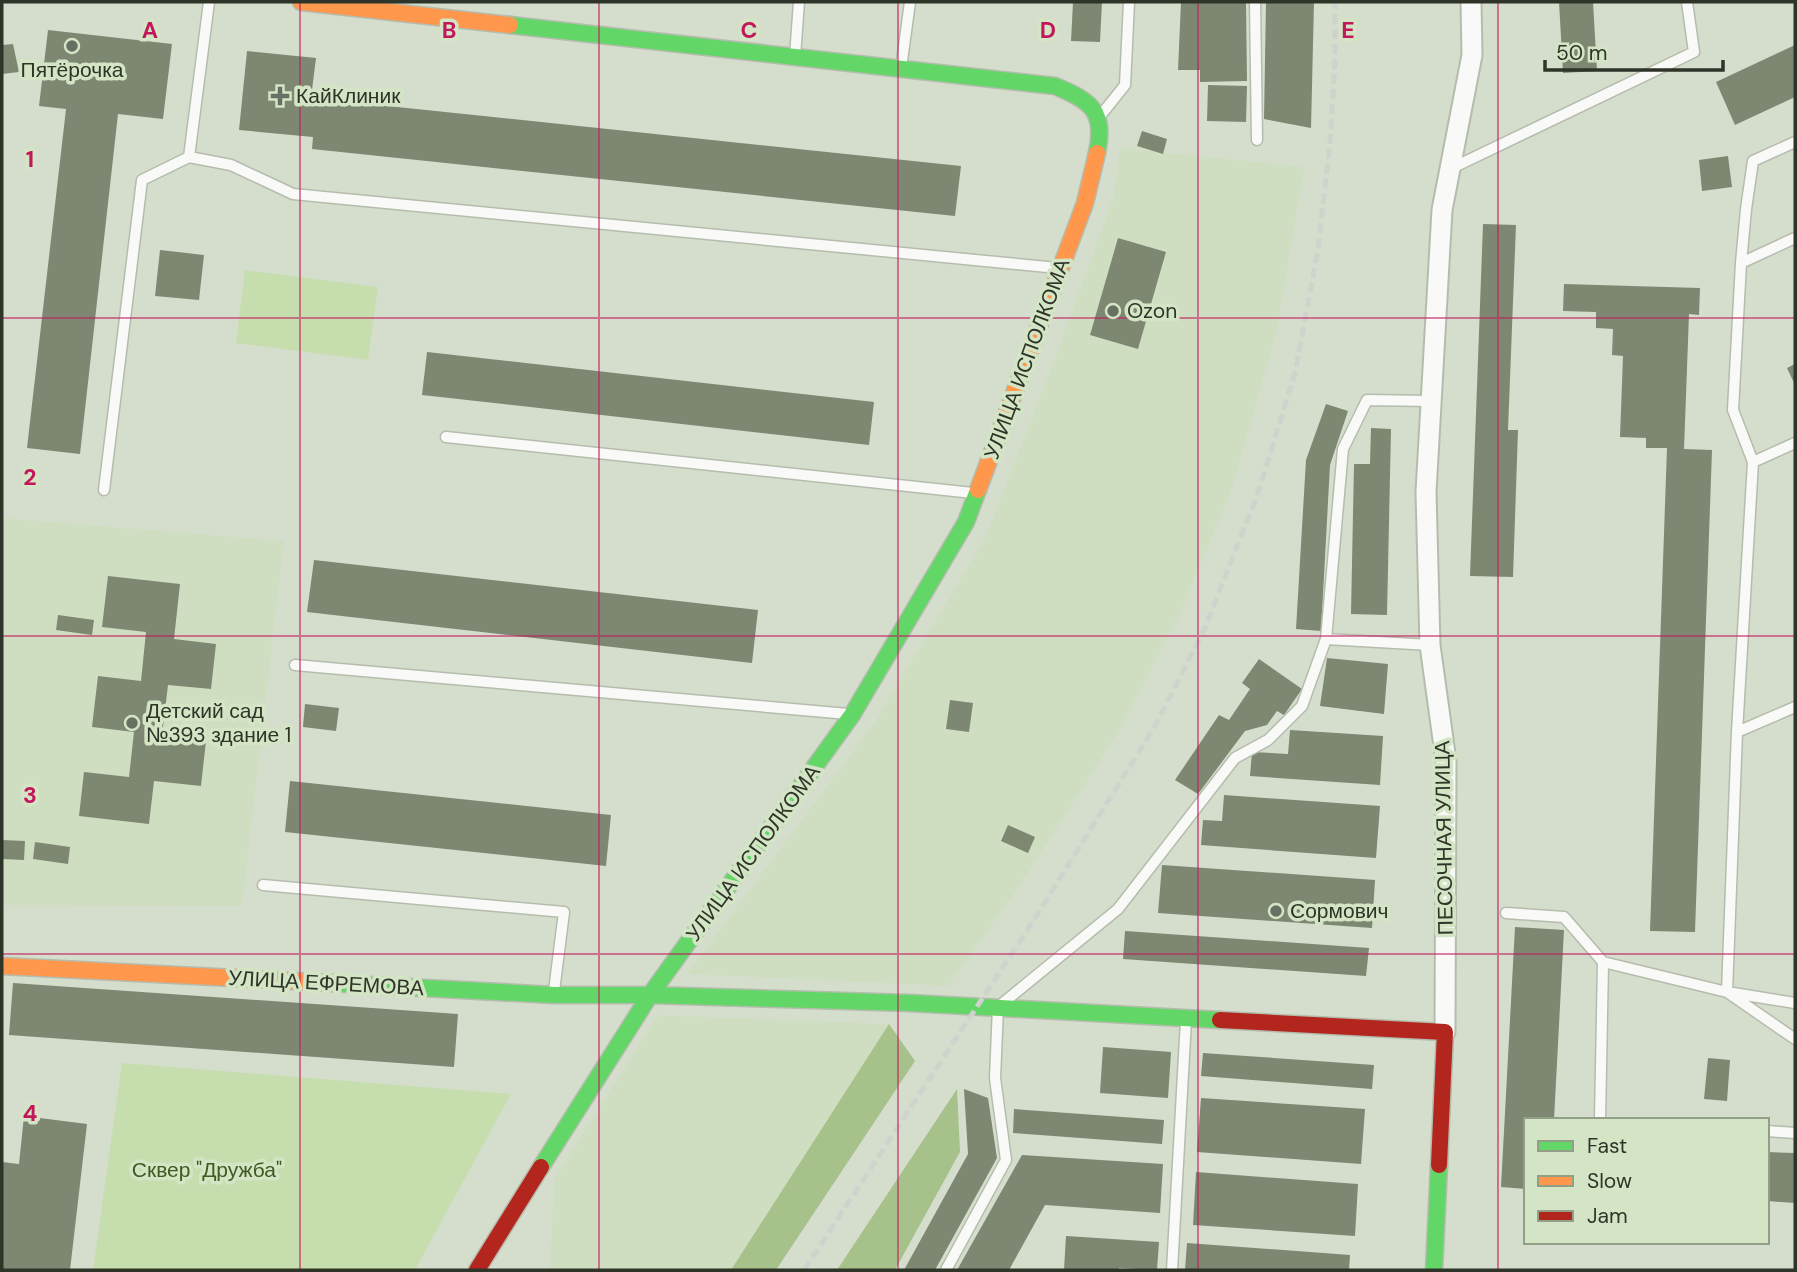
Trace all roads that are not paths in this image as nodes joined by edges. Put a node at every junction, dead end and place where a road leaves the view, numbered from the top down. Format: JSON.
{"nodes":[{"id":1,"x":209,"y":2,"type":"edge"},
{"id":2,"x":301,"y":2,"type":"edge"},
{"id":3,"x":799,"y":2,"type":"edge"},
{"id":4,"x":910,"y":2,"type":"edge"},
{"id":5,"x":1129,"y":2,"type":"edge"},
{"id":6,"x":1255,"y":2,"type":"edge"},
{"id":7,"x":1471,"y":2,"type":"edge"},
{"id":8,"x":1687,"y":2,"type":"edge"},
{"id":9,"x":353,"y":4,"type":"edge"},
{"id":10,"x":794,"y":56,"type":"junction"},
{"id":11,"x":901,"y":68,"type":"junction"},
{"id":12,"x":1098,"y":118,"type":"junction"},
{"id":13,"x":1257,"y":140,"type":"dead end"},
{"id":14,"x":1795,"y":142,"type":"edge"},
{"id":15,"x":189,"y":157,"type":"junction"},
{"id":16,"x":1450,"y":169,"type":"junction"},
{"id":17,"x":1795,"y":238,"type":"edge"},
{"id":18,"x":1741,"y":263,"type":"junction"},
{"id":19,"x":1060,"y":268,"type":"junction"},
{"id":20,"x":1430,"y":401,"type":"junction"},
{"id":21,"x":446,"y":437,"type":"dead end"},
{"id":22,"x":1795,"y":443,"type":"edge"},
{"id":23,"x":1754,"y":462,"type":"junction"},
{"id":24,"x":104,"y":490,"type":"dead end"},
{"id":25,"x":977,"y":493,"type":"junction"},
{"id":26,"x":1325,"y":639,"type":"junction"},
{"id":27,"x":1430,"y":645,"type":"junction"},
{"id":28,"x":295,"y":666,"type":"dead end"},
{"id":29,"x":1795,"y":707,"type":"edge"},
{"id":30,"x":852,"y":715,"type":"junction"},
{"id":31,"x":1737,"y":732,"type":"junction"},
{"id":32,"x":262,"y":885,"type":"dead end"},
{"id":33,"x":1506,"y":914,"type":"dead end"},
{"id":34,"x":1603,"y":962,"type":"junction"},
{"id":35,"x":2,"y":966,"type":"edge"},
{"id":36,"x":1727,"y":992,"type":"junction"},
{"id":37,"x":554,"y":995,"type":"junction"},
{"id":38,"x":650,"y":995,"type":"junction"},
{"id":39,"x":1795,"y":1003,"type":"edge"},
{"id":40,"x":998,"y":1007,"type":"junction"},
{"id":41,"x":1186,"y":1020,"type":"junction"},
{"id":42,"x":1445,"y":1032,"type":"junction"},
{"id":43,"x":1795,"y":1039,"type":"edge"},
{"id":44,"x":1600,"y":1118,"type":"edge"},
{"id":45,"x":1769,"y":1131,"type":"edge"},
{"id":46,"x":1795,"y":1133,"type":"edge"},
{"id":47,"x":477,"y":1270,"type":"edge"},
{"id":48,"x":946,"y":1270,"type":"edge"},
{"id":49,"x":1172,"y":1270,"type":"edge"},
{"id":50,"x":1434,"y":1270,"type":"edge"}],
"edges":[{"from":1,"to":15,"type":"lane"},
{"from":2,"to":9,"type":"street"},
{"from":3,"to":10,"type":"lane"},
{"from":4,"to":11,"type":"lane"},
{"from":5,"to":12,"type":"lane"},
{"from":6,"to":13,"type":"lane"},
{"from":7,"to":16,"type":"street","name":"ПЕСОЧНАЯ УЛИЦА"},
{"from":8,"to":16,"type":"lane"},
{"from":9,"to":10,"type":"street"},
{"from":10,"to":11,"type":"street"},
{"from":11,"to":12,"type":"street"},
{"from":12,"to":19,"type":"street","name":"УЛИЦА ИСПОЛКОМА"},
{"from":14,"to":18,"type":"lane"},
{"from":15,"to":19,"type":"lane"},
{"from":15,"to":24,"type":"lane"},
{"from":16,"to":20,"type":"street","name":"ПЕСОЧНАЯ УЛИЦА"},
{"from":17,"to":18,"type":"lane"},
{"from":18,"to":23,"type":"lane"},
{"from":19,"to":25,"type":"street","name":"УЛИЦА ИСПОЛКОМА"},
{"from":20,"to":26,"type":"lane"},
{"from":20,"to":27,"type":"street","name":"ПЕСОЧНАЯ УЛИЦА"},
{"from":21,"to":25,"type":"lane"},
{"from":22,"to":23,"type":"lane"},
{"from":23,"to":31,"type":"lane"},
{"from":25,"to":30,"type":"street","name":"УЛИЦА ИСПОЛКОМА"},
{"from":26,"to":27,"type":"lane"},
{"from":26,"to":40,"type":"lane"},
{"from":27,"to":42,"type":"street","name":"ПЕСОЧНАЯ УЛИЦА"},
{"from":28,"to":30,"type":"lane"},
{"from":29,"to":31,"type":"lane"},
{"from":30,"to":38,"type":"street","name":"УЛИЦА ИСПОЛКОМА"},
{"from":31,"to":36,"type":"lane"},
{"from":32,"to":37,"type":"lane"},
{"from":33,"to":34,"type":"lane"},
{"from":34,"to":36,"type":"lane"},
{"from":34,"to":44,"type":"lane"},
{"from":35,"to":37,"type":"street","name":"УЛИЦА ЕФРЕМОВА"},
{"from":36,"to":39,"type":"lane"},
{"from":36,"to":43,"type":"lane"},
{"from":37,"to":38,"type":"street","name":"УЛИЦА ЕФРЕМОВА"},
{"from":38,"to":40,"type":"street","name":"УЛИЦА ЕФРЕМОВА"},
{"from":38,"to":47,"type":"street","name":"УЛИЦА ИСПОЛКОМА"},
{"from":40,"to":41,"type":"street","name":"УЛИЦА ЕФРЕМОВА"},
{"from":40,"to":48,"type":"lane"},
{"from":41,"to":42,"type":"street","name":"УЛИЦА ЕФРЕМОВА"},
{"from":41,"to":49,"type":"lane"},
{"from":42,"to":50,"type":"street"},
{"from":45,"to":46,"type":"lane"}]}
